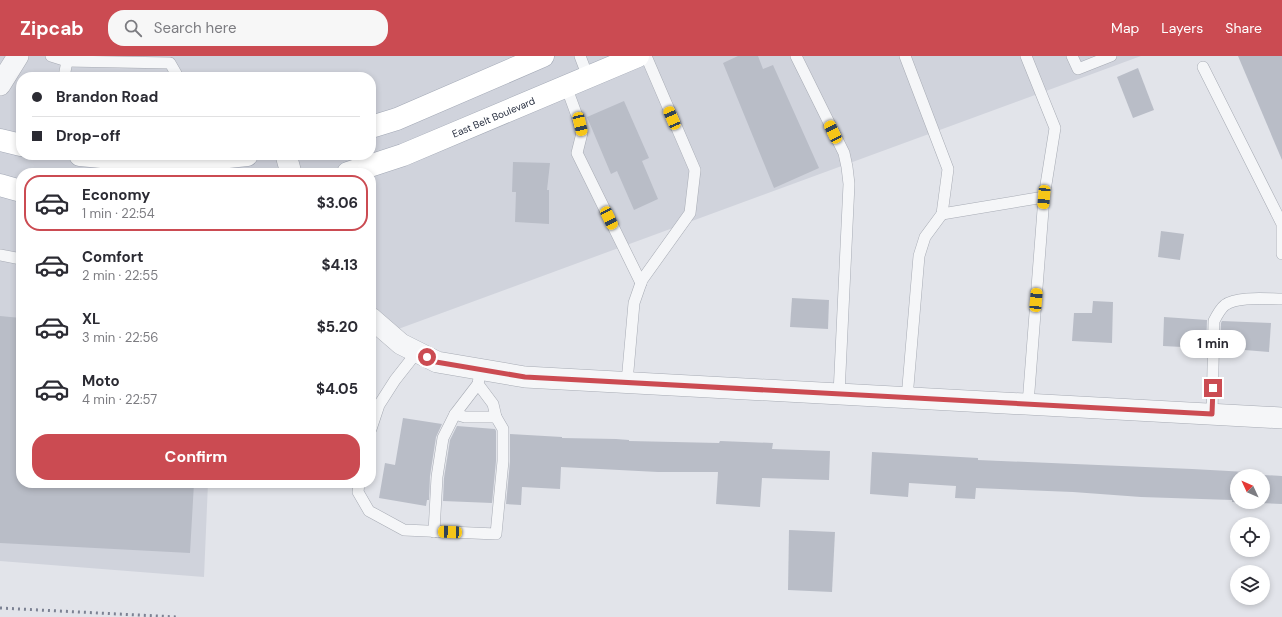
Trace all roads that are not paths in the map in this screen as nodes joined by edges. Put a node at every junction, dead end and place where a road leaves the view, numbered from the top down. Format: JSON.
{"nodes":[{"id":1,"x":18,"y":56,"type":"edge"},
{"id":2,"x":51,"y":56,"type":"edge"},
{"id":3,"x":543,"y":56,"type":"edge"},
{"id":4,"x":580,"y":56,"type":"edge"},
{"id":5,"x":638,"y":56,"type":"edge"},
{"id":6,"x":646,"y":56,"type":"edge"},
{"id":7,"x":796,"y":56,"type":"edge"},
{"id":8,"x":905,"y":56,"type":"edge"},
{"id":9,"x":1026,"y":56,"type":"edge"},
{"id":10,"x":1072,"y":56,"type":"edge"},
{"id":11,"x":1111,"y":56,"type":"edge"},
{"id":12,"x":67,"y":61,"type":"junction"},
{"id":13,"x":1203,"y":67,"type":"dead end"},
{"id":14,"x":65,"y":72,"type":"edge"},
{"id":15,"x":175,"y":72,"type":"edge"},
{"id":16,"x":588,"y":77,"type":"junction"},
{"id":17,"x":0,"y":85,"type":"edge"},
{"id":18,"x":566,"y":86,"type":"junction"},
{"id":19,"x":376,"y":125,"type":"edge"},
{"id":20,"x":0,"y":140,"type":"edge"},
{"id":21,"x":16,"y":144,"type":"edge"},
{"id":22,"x":146,"y":160,"type":"edge"},
{"id":23,"x":174,"y":160,"type":"edge"},
{"id":24,"x":363,"y":168,"type":"edge"},
{"id":25,"x":0,"y":185,"type":"edge"},
{"id":26,"x":16,"y":190,"type":"edge"},
{"id":27,"x":1044,"y":197,"type":"junction"},
{"id":28,"x":942,"y":214,"type":"junction"},
{"id":29,"x":1282,"y":254,"type":"edge"},
{"id":30,"x":0,"y":255,"type":"edge"},
{"id":31,"x":16,"y":258,"type":"edge"},
{"id":32,"x":641,"y":284,"type":"junction"},
{"id":33,"x":1282,"y":299,"type":"edge"},
{"id":34,"x":376,"y":322,"type":"edge"},
{"id":35,"x":418,"y":352,"type":"junction"},
{"id":36,"x":479,"y":377,"type":"junction"},
{"id":37,"x":627,"y":382,"type":"junction"},
{"id":38,"x":839,"y":394,"type":"junction"},
{"id":39,"x":907,"y":398,"type":"junction"},
{"id":40,"x":1028,"y":404,"type":"junction"},
{"id":41,"x":376,"y":414,"type":"edge"},
{"id":42,"x":455,"y":414,"type":"junction"},
{"id":43,"x":1212,"y":414,"type":"junction"},
{"id":44,"x":496,"y":417,"type":"junction"},
{"id":45,"x":1282,"y":418,"type":"edge"},
{"id":46,"x":358,"y":488,"type":"edge"},
{"id":47,"x":434,"y":532,"type":"junction"}],
"edges":[{"from":1,"to":17,"type":"street"},
{"from":2,"to":12,"type":"lane"},
{"from":3,"to":19,"type":"main road"},
{"from":4,"to":16,"type":"lane"},
{"from":5,"to":16,"type":"main road","name":"East Belt Boulevard"},
{"from":6,"to":32,"type":"lane"},
{"from":7,"to":38,"type":"lane"},
{"from":8,"to":28,"type":"lane"},
{"from":9,"to":27,"type":"lane"},
{"from":10,"to":11,"type":"lane"},
{"from":12,"to":14,"type":"lane"},
{"from":12,"to":15,"type":"lane"},
{"from":13,"to":29,"type":"lane"},
{"from":16,"to":18,"type":"main road","name":"East Belt Boulevard"},
{"from":18,"to":24,"type":"main road","name":"East Belt Boulevard"},
{"from":18,"to":32,"type":"lane"},
{"from":20,"to":21,"type":"main road"},
{"from":22,"to":23,"type":"main road"},
{"from":25,"to":26,"type":"main road"},
{"from":27,"to":28,"type":"lane"},
{"from":27,"to":40,"type":"lane"},
{"from":28,"to":39,"type":"lane"},
{"from":30,"to":31,"type":"lane"},
{"from":32,"to":37,"type":"lane"},
{"from":33,"to":43,"type":"lane"},
{"from":34,"to":35,"type":"street"},
{"from":35,"to":36,"type":"street"},
{"from":35,"to":41,"type":"lane"},
{"from":36,"to":37,"type":"street"},
{"from":36,"to":42,"type":"lane"},
{"from":36,"to":44,"type":"lane"},
{"from":37,"to":38,"type":"street"},
{"from":38,"to":39,"type":"street"},
{"from":39,"to":40,"type":"street"},
{"from":40,"to":43,"type":"street"},
{"from":42,"to":44,"type":"lane"},
{"from":42,"to":47,"type":"lane"},
{"from":43,"to":45,"type":"street"},
{"from":44,"to":47,"type":"lane"},
{"from":46,"to":47,"type":"lane"}]}
